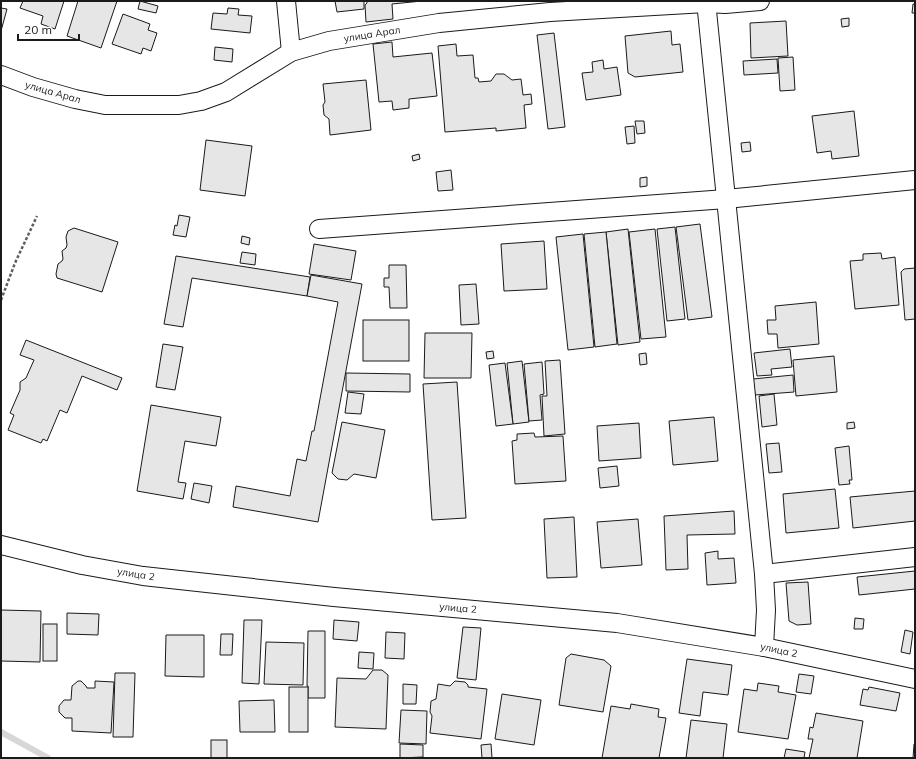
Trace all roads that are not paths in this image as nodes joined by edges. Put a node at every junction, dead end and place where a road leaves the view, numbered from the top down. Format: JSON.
{"nodes":[{"id":1,"x":286,"y":1,"type":"edge"},
{"id":2,"x":760,"y":1,"type":"edge"},
{"id":3,"x":706,"y":2,"type":"edge"},
{"id":4,"x":291,"y":52,"type":"junction"},
{"id":5,"x":1,"y":75,"type":"edge"},
{"id":6,"x":915,"y":180,"type":"edge"},
{"id":7,"x":726,"y":199,"type":"junction"},
{"id":8,"x":319,"y":229,"type":"dead end"},
{"id":9,"x":1,"y":545,"type":"edge"},
{"id":10,"x":915,"y":557,"type":"edge"},
{"id":11,"x":764,"y":574,"type":"junction"},
{"id":12,"x":764,"y":647,"type":"junction"},
{"id":13,"x":915,"y":679,"type":"edge"}],
"edges":[{"from":1,"to":4,"type":"street"},
{"from":2,"to":3,"type":"street","name":"улица Арал"},
{"from":3,"to":4,"type":"street","name":"улица Арал"},
{"from":3,"to":7,"type":"street"},
{"from":4,"to":5,"type":"street","name":"улица Арал"},
{"from":6,"to":7,"type":"street"},
{"from":7,"to":8,"type":"street"},
{"from":7,"to":11,"type":"street"},
{"from":9,"to":12,"type":"street","name":"улица 2"},
{"from":10,"to":11,"type":"street"},
{"from":11,"to":12,"type":"street"},
{"from":12,"to":13,"type":"street","name":"улица 2"}]}
